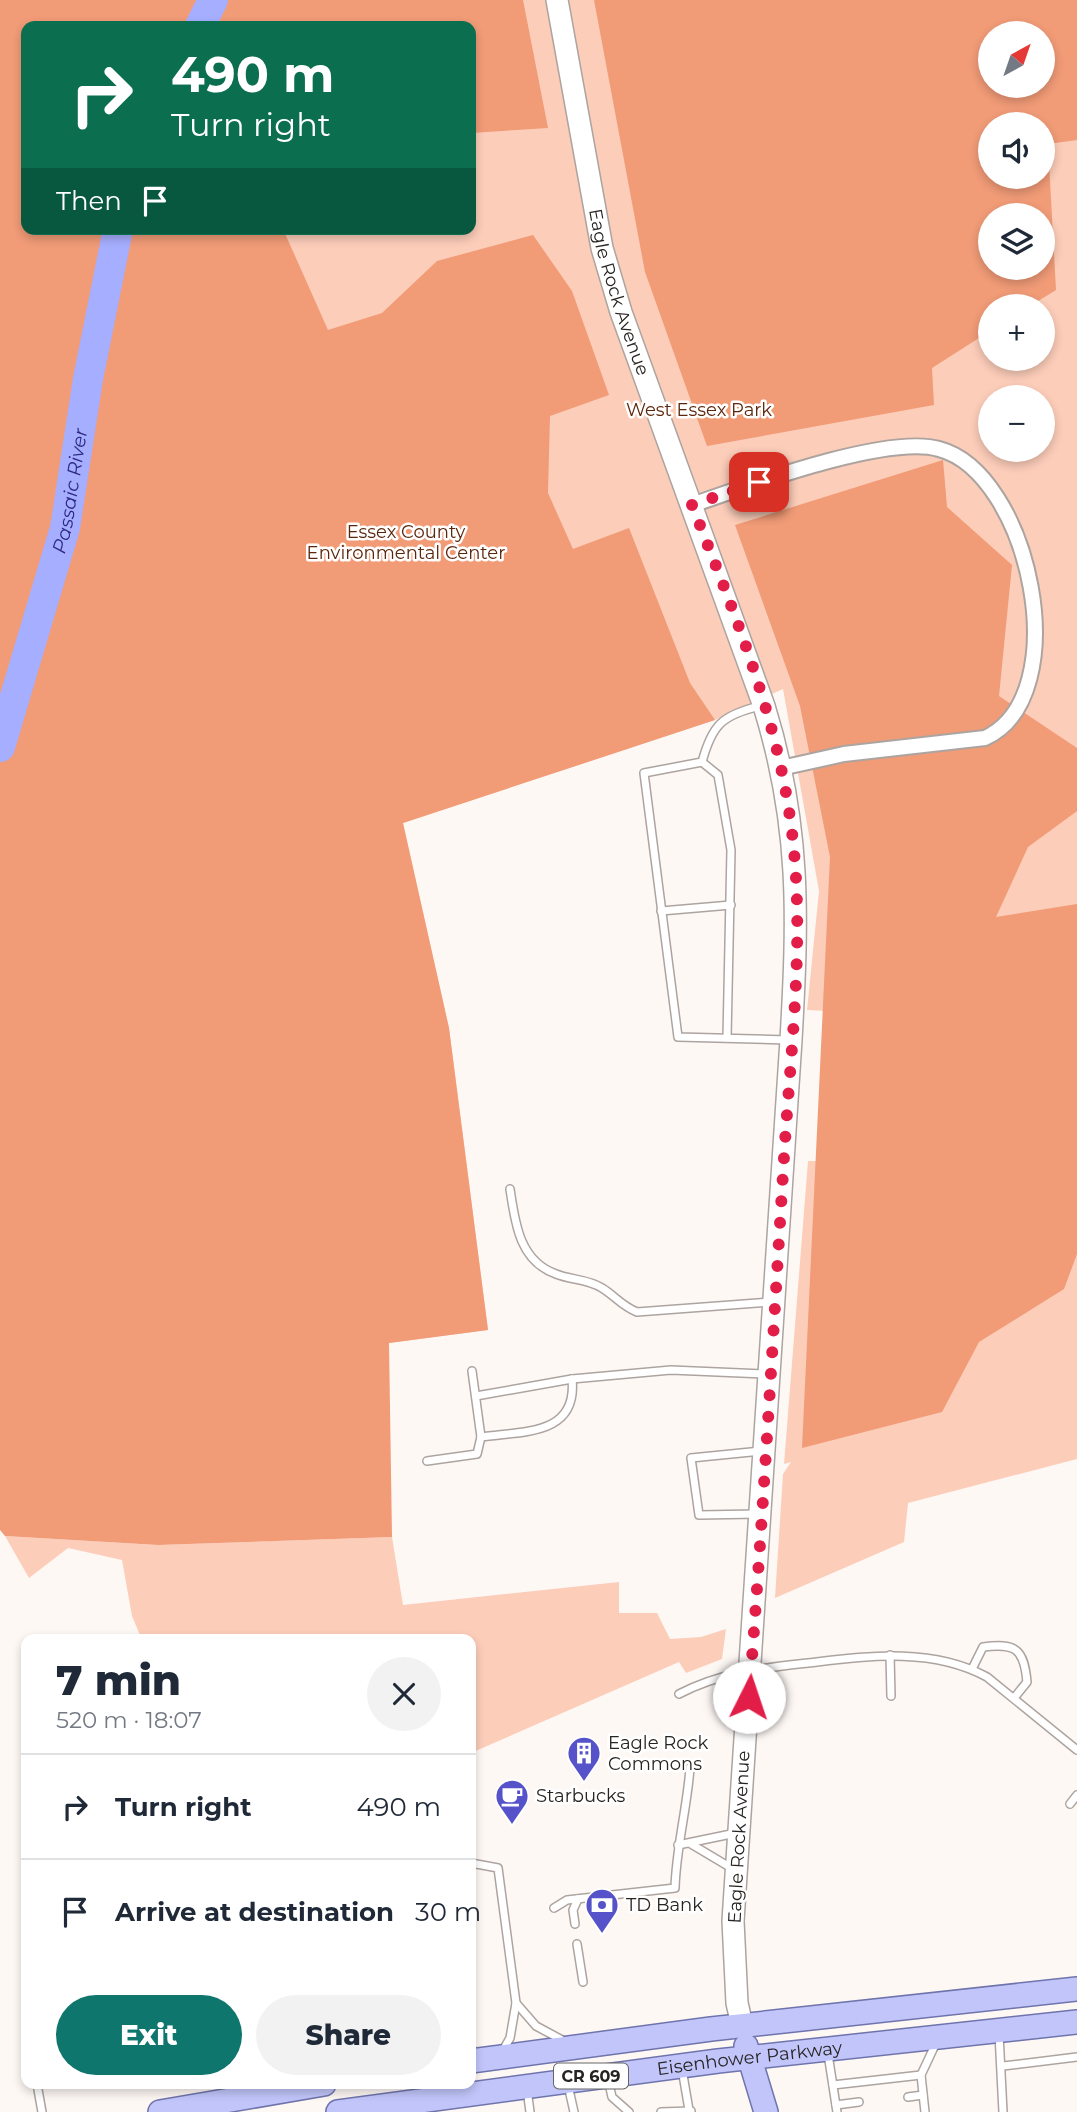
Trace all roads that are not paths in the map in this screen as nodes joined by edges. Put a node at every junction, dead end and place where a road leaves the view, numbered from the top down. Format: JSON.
{"nodes":[{"id":1,"x":557,"y":0,"type":"edge"},
{"id":2,"x":692,"y":505,"type":"junction"},
{"id":3,"x":764,"y":706,"type":"junction"},
{"id":4,"x":702,"y":762,"type":"junction"},
{"id":5,"x":781,"y":768,"type":"junction"},
{"id":6,"x":731,"y":905,"type":"junction"},
{"id":7,"x":661,"y":911,"type":"junction"},
{"id":8,"x":727,"y":1038,"type":"junction"},
{"id":9,"x":791,"y":1040,"type":"junction"},
{"id":10,"x":509,"y":1189,"type":"dead end"},
{"id":11,"x":775,"y":1302,"type":"junction"},
{"id":12,"x":472,"y":1371,"type":"dead end"},
{"id":13,"x":770,"y":1374,"type":"junction"},
{"id":14,"x":572,"y":1379,"type":"junction"},
{"id":15,"x":476,"y":1396,"type":"junction"},
{"id":16,"x":481,"y":1437,"type":"junction"},
{"id":17,"x":765,"y":1450,"type":"junction"},
{"id":18,"x":427,"y":1461,"type":"dead end"},
{"id":19,"x":761,"y":1514,"type":"junction"},
{"id":20,"x":890,"y":1655,"type":"junction"},
{"id":21,"x":972,"y":1668,"type":"junction"},
{"id":22,"x":751,"y":1670,"type":"junction"},
{"id":23,"x":679,"y":1693,"type":"dead end"},
{"id":24,"x":891,"y":1696,"type":"dead end"},
{"id":25,"x":1014,"y":1698,"type":"junction"},
{"id":26,"x":1077,"y":1750,"type":"edge"},
{"id":27,"x":690,"y":1768,"type":"dead end"},
{"id":28,"x":1077,"y":1795,"type":"edge"},
{"id":29,"x":1070,"y":1804,"type":"dead end"},
{"id":30,"x":738,"y":1833,"type":"junction"},
{"id":31,"x":691,"y":1844,"type":"junction"},
{"id":32,"x":678,"y":1846,"type":"junction"},
{"id":33,"x":476,"y":1864,"type":"edge"},
{"id":34,"x":736,"y":1871,"type":"junction"},
{"id":35,"x":578,"y":1899,"type":"junction"},
{"id":36,"x":554,"y":1908,"type":"dead end"},
{"id":37,"x":575,"y":1924,"type":"dead end"},
{"id":38,"x":577,"y":1944,"type":"dead end"},
{"id":39,"x":583,"y":1982,"type":"dead end"},
{"id":40,"x":1077,"y":1989,"type":"edge"},
{"id":41,"x":516,"y":2003,"type":"junction"},
{"id":42,"x":1077,"y":2022,"type":"edge"},
{"id":43,"x":742,"y":2025,"type":"junction"},
{"id":44,"x":999,"y":2029,"type":"junction"},
{"id":45,"x":940,"y":2035,"type":"junction"},
{"id":46,"x":573,"y":2045,"type":"junction"},
{"id":47,"x":827,"y":2049,"type":"junction"},
{"id":48,"x":500,"y":2056,"type":"junction"},
{"id":49,"x":1077,"y":2057,"type":"edge"},
{"id":50,"x":749,"y":2058,"type":"junction"},
{"id":51,"x":476,"y":2060,"type":"edge"},
{"id":52,"x":682,"y":2066,"type":"junction"},
{"id":53,"x":1003,"y":2066,"type":"junction"},
{"id":54,"x":608,"y":2075,"type":"junction"},
{"id":55,"x":921,"y":2075,"type":"junction"},
{"id":56,"x":567,"y":2079,"type":"junction"},
{"id":57,"x":526,"y":2085,"type":"junction"},
{"id":58,"x":833,"y":2085,"type":"junction"},
{"id":59,"x":38,"y":2089,"type":"edge"},
{"id":60,"x":295,"y":2089,"type":"edge"},
{"id":61,"x":923,"y":2095,"type":"junction"},
{"id":62,"x":908,"y":2097,"type":"dead end"},
{"id":63,"x":859,"y":2102,"type":"dead end"},
{"id":64,"x":402,"y":2108,"type":"edge"},
{"id":65,"x":836,"y":2109,"type":"edge"},
{"id":66,"x":691,"y":2111,"type":"edge"},
{"id":67,"x":41,"y":2112,"type":"edge"},
{"id":68,"x":160,"y":2112,"type":"edge"},
{"id":69,"x":338,"y":2112,"type":"edge"},
{"id":70,"x":530,"y":2112,"type":"edge"},
{"id":71,"x":574,"y":2112,"type":"edge"},
{"id":72,"x":629,"y":2112,"type":"edge"},
{"id":73,"x":661,"y":2112,"type":"edge"},
{"id":74,"x":766,"y":2112,"type":"edge"},
{"id":75,"x":925,"y":2112,"type":"edge"},
{"id":76,"x":1003,"y":2112,"type":"edge"}],
"edges":[{"from":1,"to":2,"type":"main road","name":"Eagle Rock Avenue"},
{"from":2,"to":3,"type":"main road","name":"Eagle Rock Avenue"},
{"from":2,"to":5,"type":"street"},
{"from":3,"to":4,"type":"lane"},
{"from":3,"to":5,"type":"main road","name":"Eagle Rock Avenue"},
{"from":4,"to":6,"type":"lane"},
{"from":4,"to":7,"type":"lane"},
{"from":5,"to":9,"type":"main road","name":"Eagle Rock Avenue"},
{"from":6,"to":7,"type":"lane"},
{"from":6,"to":8,"type":"lane"},
{"from":7,"to":8,"type":"lane"},
{"from":8,"to":9,"type":"lane"},
{"from":9,"to":11,"type":"main road","name":"Eagle Rock Avenue"},
{"from":10,"to":11,"type":"lane"},
{"from":11,"to":13,"type":"main road","name":"Eagle Rock Avenue"},
{"from":12,"to":15,"type":"lane"},
{"from":13,"to":14,"type":"lane"},
{"from":13,"to":17,"type":"main road","name":"Eagle Rock Avenue"},
{"from":14,"to":15,"type":"lane"},
{"from":14,"to":16,"type":"lane"},
{"from":15,"to":16,"type":"lane"},
{"from":16,"to":18,"type":"lane"},
{"from":17,"to":19,"type":"main road","name":"Eagle Rock Avenue"},
{"from":17,"to":19,"type":"lane"},
{"from":19,"to":22,"type":"main road","name":"Eagle Rock Avenue"},
{"from":20,"to":21,"type":"lane"},
{"from":20,"to":22,"type":"lane"},
{"from":20,"to":24,"type":"lane"},
{"from":21,"to":25,"type":"lane"},
{"from":21,"to":25,"type":"lane"},
{"from":22,"to":23,"type":"lane"},
{"from":22,"to":30,"type":"main road","name":"Eagle Rock Avenue"},
{"from":25,"to":26,"type":"lane"},
{"from":27,"to":32,"type":"lane"},
{"from":28,"to":29,"type":"lane"},
{"from":30,"to":31,"type":"lane"},
{"from":30,"to":34,"type":"main road","name":"Eagle Rock Avenue"},
{"from":31,"to":32,"type":"lane"},
{"from":31,"to":34,"type":"lane"},
{"from":32,"to":35,"type":"lane"},
{"from":33,"to":41,"type":"lane"},
{"from":34,"to":43,"type":"main road","name":"Eagle Rock Avenue"},
{"from":35,"to":36,"type":"lane"},
{"from":35,"to":37,"type":"lane"},
{"from":38,"to":39,"type":"lane"},
{"from":40,"to":43,"type":"main road","name":"Eisenhower Parkway","number":"CR 609"},
{"from":41,"to":46,"type":"lane"},
{"from":41,"to":48,"type":"lane"},
{"from":42,"to":44,"type":"main road","name":"Eisenhower Parkway","number":"CR 609"},
{"from":43,"to":46,"type":"main road","name":"Eisenhower Parkway","number":"CR 609"},
{"from":43,"to":50,"type":"main road","name":"Eagle Rock Avenue"},
{"from":44,"to":45,"type":"main road","name":"Eisenhower Parkway","number":"CR 609"},
{"from":44,"to":53,"type":"lane"},
{"from":45,"to":47,"type":"main road","name":"Eisenhower Parkway","number":"CR 609"},
{"from":45,"to":55,"type":"lane"},
{"from":46,"to":48,"type":"main road","name":"Eisenhower Parkway","number":"CR 609"},
{"from":47,"to":50,"type":"main road","name":"Eisenhower Parkway","number":"CR 609"},
{"from":47,"to":58,"type":"lane"},
{"from":48,"to":51,"type":"main road","name":"Eisenhower Parkway","number":"CR 609"},
{"from":49,"to":53,"type":"lane"},
{"from":50,"to":52,"type":"main road","name":"Eisenhower Parkway","number":"CR 609"},
{"from":50,"to":74,"type":"main road","name":"Eagle Rock Avenue"},
{"from":52,"to":54,"type":"main road","name":"Eisenhower Parkway","number":"CR 609"},
{"from":52,"to":66,"type":"lane"},
{"from":53,"to":76,"type":"lane"},
{"from":54,"to":56,"type":"main road","name":"Eisenhower Parkway","number":"CR 609"},
{"from":54,"to":72,"type":"lane"},
{"from":55,"to":58,"type":"lane"},
{"from":55,"to":61,"type":"lane"},
{"from":56,"to":57,"type":"main road","name":"Eisenhower Parkway","number":"CR 609"},
{"from":56,"to":71,"type":"lane"},
{"from":57,"to":64,"type":"main road","name":"Eisenhower Parkway","number":"CR 609"},
{"from":57,"to":70,"type":"lane"},
{"from":58,"to":65,"type":"lane"},
{"from":59,"to":67,"type":"lane"},
{"from":60,"to":68,"type":"main road"},
{"from":61,"to":62,"type":"lane"},
{"from":61,"to":75,"type":"lane"},
{"from":63,"to":65,"type":"lane"},
{"from":64,"to":69,"type":"main road","name":"Eisenhower Parkway","number":"CR 609"},
{"from":66,"to":73,"type":"lane"}]}
